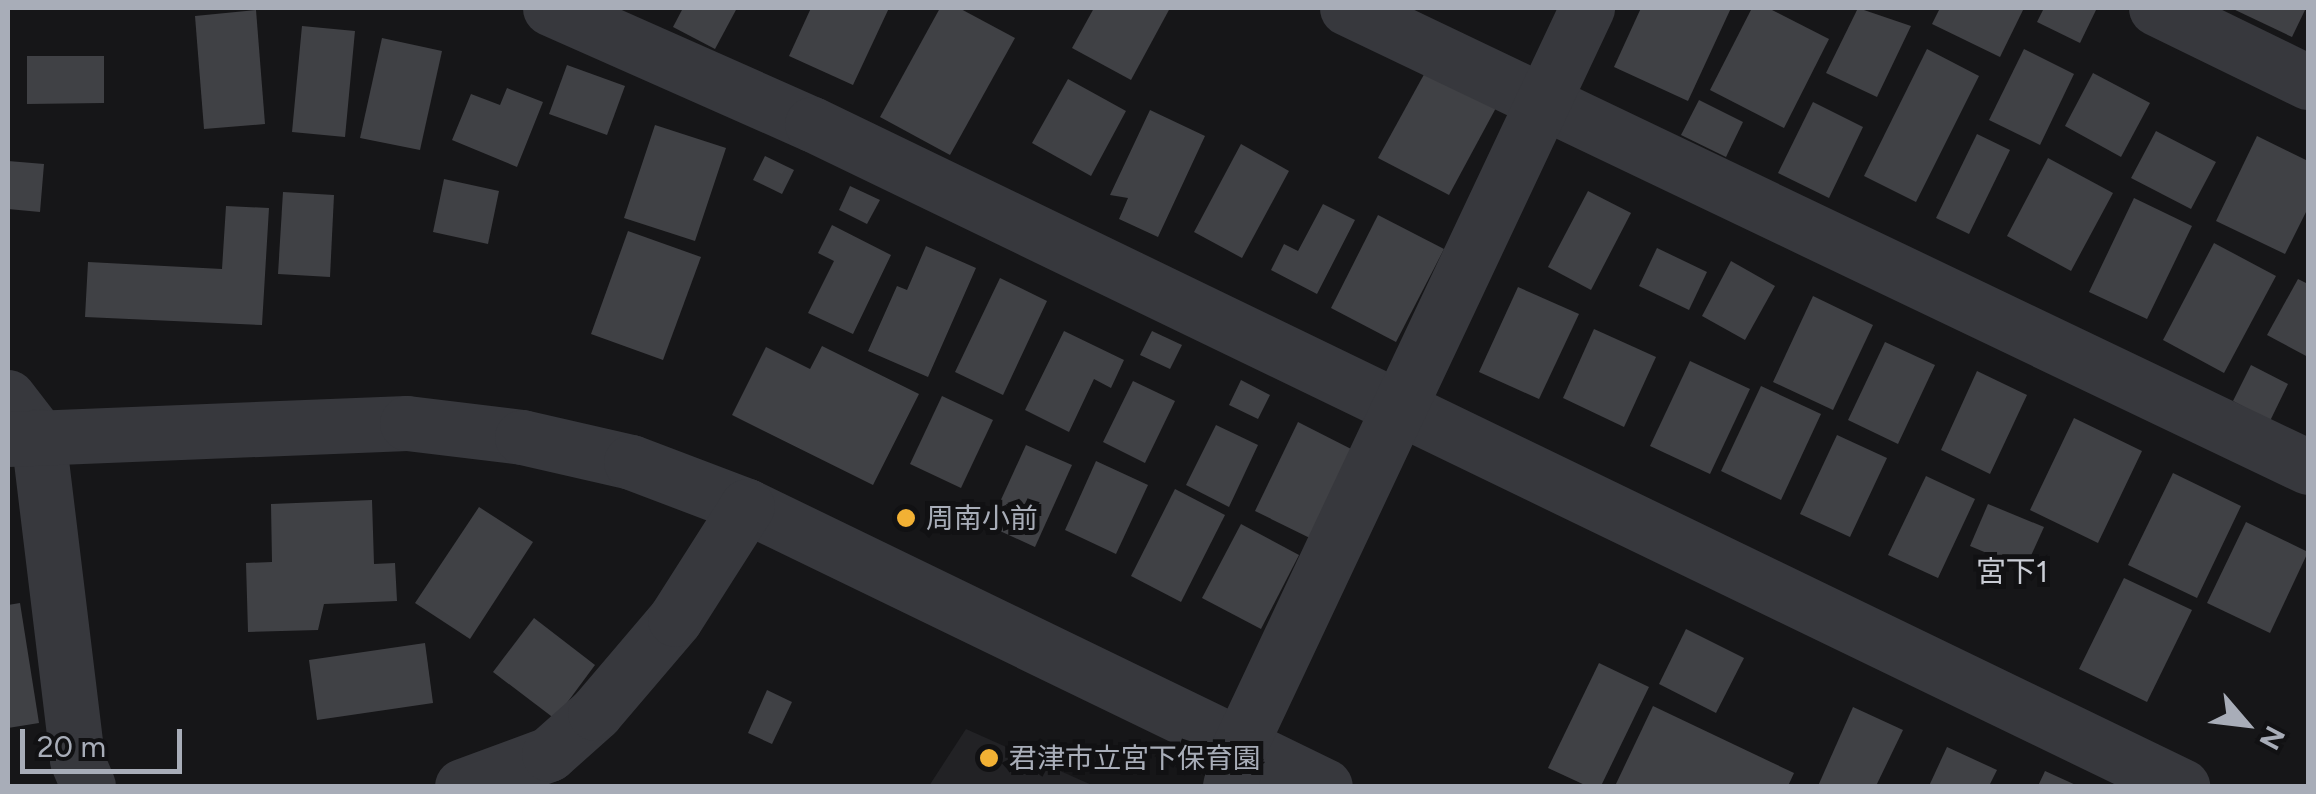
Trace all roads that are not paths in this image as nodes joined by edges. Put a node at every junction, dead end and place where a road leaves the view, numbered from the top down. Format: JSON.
{"nodes":[{"id":1,"x":550,"y":8,"type":"edge"},
{"id":2,"x":1347,"y":8,"type":"edge"},
{"id":3,"x":1587,"y":8,"type":"edge"},
{"id":4,"x":2156,"y":8,"type":"edge"},
{"id":5,"x":2308,"y":82,"type":"edge"},
{"id":6,"x":1542,"y":100,"type":"junction"},
{"id":7,"x":1397,"y":410,"type":"junction"},
{"id":8,"x":15,"y":432,"type":"edge"},
{"id":9,"x":2308,"y":467,"type":"edge"},
{"id":10,"x":747,"y":506,"type":"junction"},
{"id":11,"x":1234,"y":767,"type":"edge"},
{"id":12,"x":88,"y":786,"type":"edge"},
{"id":13,"x":462,"y":786,"type":"edge"},
{"id":14,"x":1325,"y":786,"type":"edge"},
{"id":15,"x":2182,"y":786,"type":"edge"}],
"edges":[{"from":1,"to":7,"type":"street"},
{"from":2,"to":6,"type":"street"},
{"from":3,"to":6,"type":"street"},
{"from":4,"to":5,"type":"street"},
{"from":6,"to":7,"type":"street"},
{"from":6,"to":9,"type":"street"},
{"from":7,"to":11,"type":"street"},
{"from":7,"to":15,"type":"street"},
{"from":8,"to":10,"type":"street"},
{"from":8,"to":12,"type":"street"},
{"from":10,"to":11,"type":"street"},
{"from":10,"to":13,"type":"street"},
{"from":11,"to":14,"type":"street"}]}
